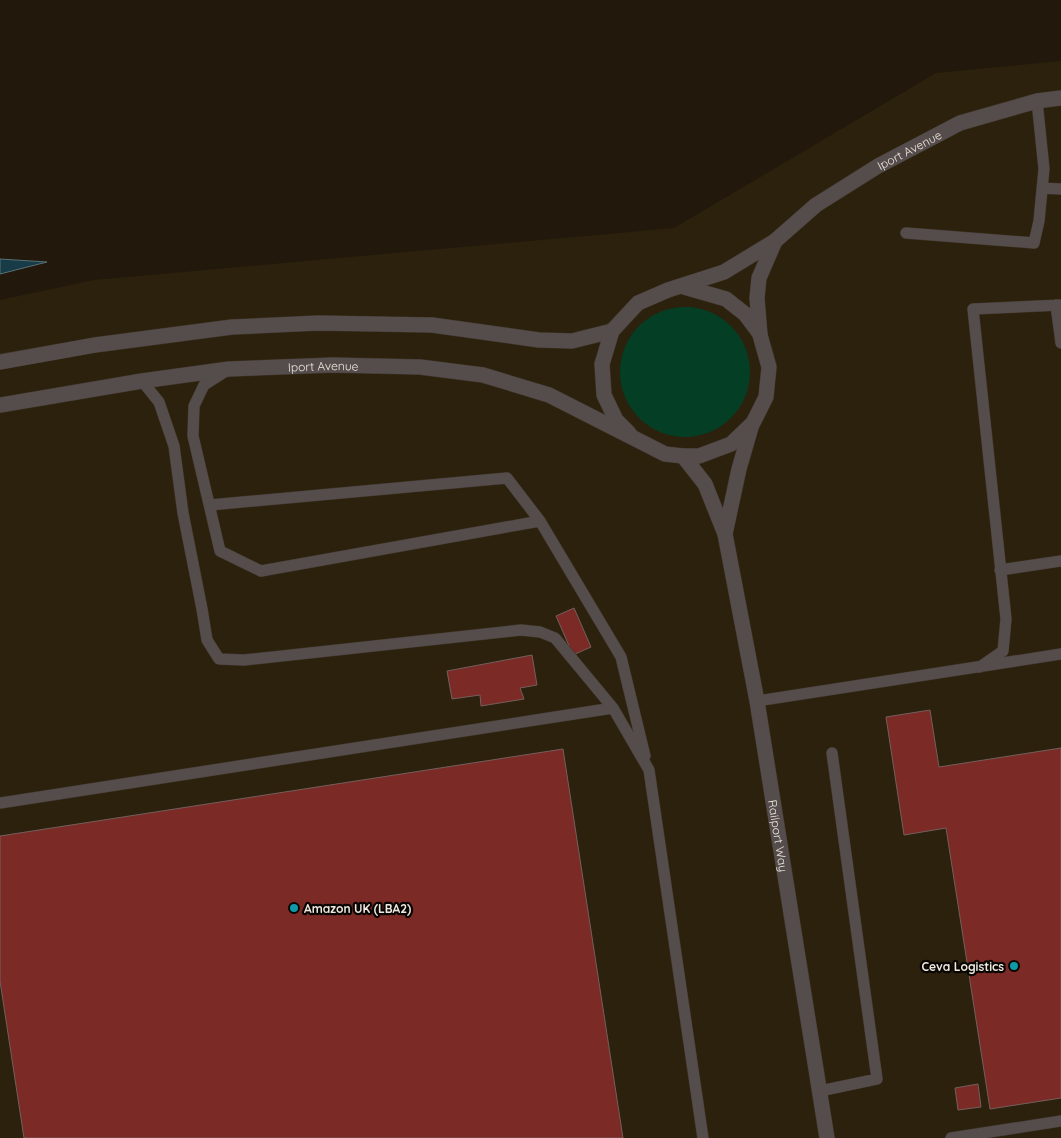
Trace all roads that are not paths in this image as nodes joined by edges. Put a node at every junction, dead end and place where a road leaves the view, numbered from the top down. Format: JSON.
{"nodes":[{"id":1,"x":1061,"y":98,"type":"edge"},
{"id":2,"x":1037,"y":101,"type":"junction"},
{"id":3,"x":1042,"y":188,"type":"junction"},
{"id":4,"x":1061,"y":189,"type":"edge"},
{"id":5,"x":906,"y":233,"type":"dead end"},
{"id":6,"x":775,"y":241,"type":"junction"},
{"id":7,"x":684,"y":287,"type":"junction"},
{"id":8,"x":1059,"y":305,"type":"edge"},
{"id":9,"x":612,"y":331,"type":"junction"},
{"id":10,"x":760,"y":335,"type":"junction"},
{"id":11,"x":1061,"y":343,"type":"edge"},
{"id":12,"x":0,"y":362,"type":"edge"},
{"id":13,"x":229,"y":369,"type":"junction"},
{"id":14,"x":142,"y":381,"type":"junction"},
{"id":15,"x":0,"y":405,"type":"edge"},
{"id":16,"x":753,"y":423,"type":"junction"},
{"id":17,"x":635,"y":440,"type":"junction"},
{"id":18,"x":683,"y":456,"type":"junction"},
{"id":19,"x":210,"y":505,"type":"junction"},
{"id":20,"x":540,"y":521,"type":"junction"},
{"id":21,"x":726,"y":534,"type":"junction"},
{"id":22,"x":1061,"y":561,"type":"edge"},
{"id":23,"x":1000,"y":570,"type":"junction"},
{"id":24,"x":1061,"y":654,"type":"edge"},
{"id":25,"x":980,"y":668,"type":"junction"},
{"id":26,"x":757,"y":701,"type":"junction"},
{"id":27,"x":613,"y":708,"type":"junction"},
{"id":28,"x":832,"y":753,"type":"dead end"},
{"id":29,"x":649,"y":770,"type":"junction"},
{"id":30,"x":0,"y":803,"type":"edge"},
{"id":31,"x":820,"y":1091,"type":"junction"},
{"id":32,"x":1061,"y":1120,"type":"edge"},
{"id":33,"x":703,"y":1138,"type":"edge"},
{"id":34,"x":827,"y":1138,"type":"edge"},
{"id":35,"x":951,"y":1138,"type":"edge"}],
"edges":[{"from":1,"to":2,"type":"street","name":"Iport Avenue"},
{"from":2,"to":3,"type":"lane"},
{"from":2,"to":6,"type":"street","name":"Iport Avenue"},
{"from":3,"to":4,"type":"lane"},
{"from":3,"to":5,"type":"lane"},
{"from":6,"to":7,"type":"street","name":"Iport Avenue"},
{"from":6,"to":10,"type":"street","name":"Iport Avenue"},
{"from":7,"to":9,"type":"street","name":"Iport Avenue"},
{"from":7,"to":10,"type":"street","name":"Iport Avenue"},
{"from":8,"to":11,"type":"lane"},
{"from":8,"to":23,"type":"lane"},
{"from":9,"to":12,"type":"street"},
{"from":9,"to":17,"type":"street","name":"Iport Avenue"},
{"from":10,"to":16,"type":"street","name":"Iport Avenue"},
{"from":13,"to":14,"type":"street","name":"Iport Avenue"},
{"from":13,"to":17,"type":"street","name":"Iport Avenue"},
{"from":13,"to":19,"type":"lane"},
{"from":14,"to":15,"type":"street","name":"Iport Avenue"},
{"from":14,"to":27,"type":"lane"},
{"from":16,"to":18,"type":"street","name":"Iport Avenue"},
{"from":16,"to":21,"type":"street","name":"Railport Way"},
{"from":17,"to":18,"type":"street","name":"Iport Avenue"},
{"from":18,"to":21,"type":"street","name":"Railport Way"},
{"from":19,"to":20,"type":"lane"},
{"from":19,"to":20,"type":"lane"},
{"from":20,"to":29,"type":"lane"},
{"from":21,"to":26,"type":"street","name":"Railport Way"},
{"from":22,"to":23,"type":"lane"},
{"from":23,"to":25,"type":"lane"},
{"from":24,"to":25,"type":"lane"},
{"from":25,"to":26,"type":"lane"},
{"from":26,"to":31,"type":"street","name":"Railport Way"},
{"from":27,"to":29,"type":"lane"},
{"from":27,"to":30,"type":"lane"},
{"from":28,"to":31,"type":"lane"},
{"from":29,"to":33,"type":"lane"},
{"from":31,"to":34,"type":"street","name":"Railport Way"},
{"from":32,"to":35,"type":"lane"}]}
